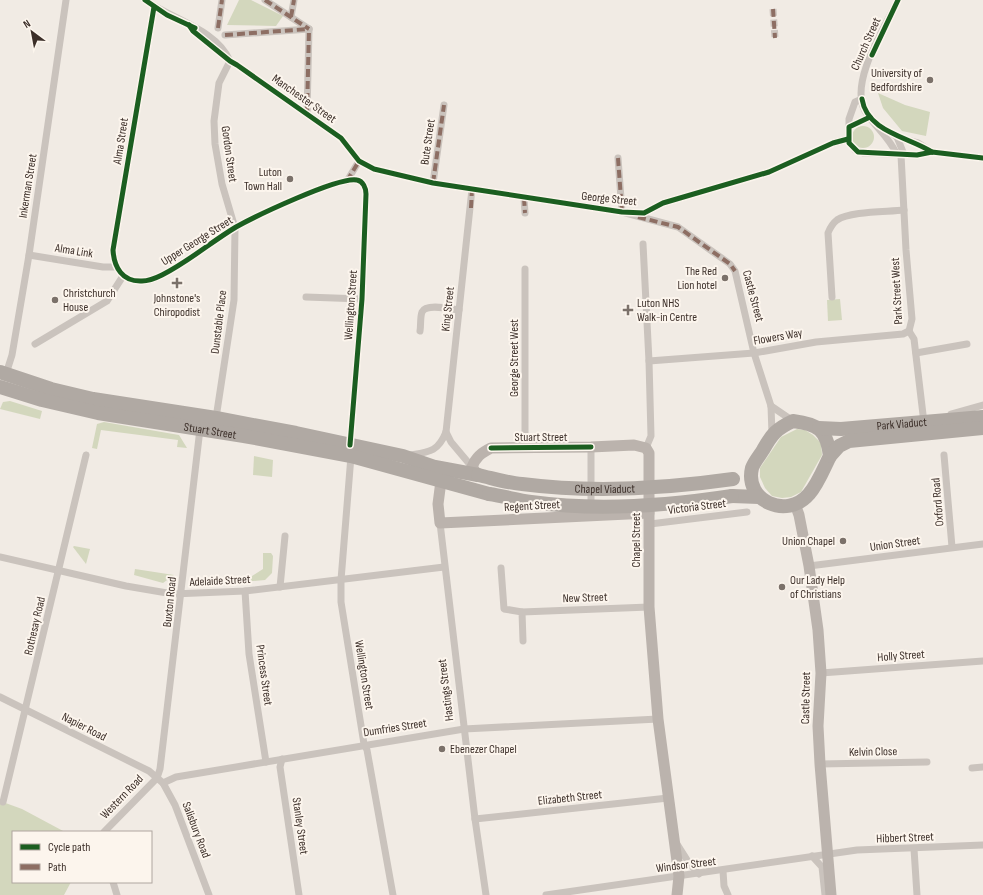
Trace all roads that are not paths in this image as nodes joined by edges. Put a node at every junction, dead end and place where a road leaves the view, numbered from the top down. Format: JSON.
{"nodes":[{"id":1,"x":66,"y":0,"type":"edge"},
{"id":2,"x":145,"y":0,"type":"edge"},
{"id":3,"x":222,"y":0,"type":"edge"},
{"id":4,"x":265,"y":0,"type":"edge"},
{"id":5,"x":294,"y":0,"type":"edge"},
{"id":6,"x":898,"y":0,"type":"edge"},
{"id":7,"x":154,"y":7,"type":"junction"},
{"id":8,"x":291,"y":17,"type":"junction"},
{"id":9,"x":218,"y":28,"type":"dead end"},
{"id":10,"x":309,"y":29,"type":"junction"},
{"id":11,"x":225,"y":35,"type":"dead end"},
{"id":12,"x":230,"y":61,"type":"junction"},
{"id":13,"x":862,"y":99,"type":"junction"},
{"id":14,"x":444,"y":105,"type":"dead end"},
{"id":15,"x":307,"y":113,"type":"junction"},
{"id":16,"x":876,"y":124,"type":"junction"},
{"id":17,"x":897,"y":137,"type":"junction"},
{"id":18,"x":848,"y":139,"type":"junction"},
{"id":19,"x":932,"y":152,"type":"junction"},
{"id":20,"x":901,"y":155,"type":"junction"},
{"id":21,"x":618,"y":158,"type":"dead end"},
{"id":22,"x":983,"y":158,"type":"edge"},
{"id":23,"x":359,"y":161,"type":"junction"},
{"id":24,"x":347,"y":181,"type":"junction"},
{"id":25,"x":433,"y":183,"type":"junction"},
{"id":26,"x":472,"y":189,"type":"junction"},
{"id":27,"x":524,"y":198,"type":"junction"},
{"id":28,"x":904,"y":210,"type":"junction"},
{"id":29,"x":622,"y":212,"type":"junction"},
{"id":30,"x":525,"y":213,"type":"dead end"},
{"id":31,"x":235,"y":228,"type":"junction"},
{"id":32,"x":643,"y":244,"type":"dead end"},
{"id":33,"x":29,"y":255,"type":"junction"},
{"id":34,"x":115,"y":267,"type":"junction"},
{"id":35,"x":526,"y":269,"type":"dead end"},
{"id":36,"x":123,"y":276,"type":"junction"},
{"id":37,"x":306,"y":297,"type":"dead end"},
{"id":38,"x":832,"y":297,"type":"dead end"},
{"id":39,"x":362,"y":299,"type":"junction"},
{"id":40,"x":459,"y":310,"type":"junction"},
{"id":41,"x":420,"y":331,"type":"dead end"},
{"id":42,"x":909,"y":331,"type":"junction"},
{"id":43,"x":35,"y":344,"type":"dead end"},
{"id":44,"x":967,"y":344,"type":"dead end"},
{"id":45,"x":754,"y":353,"type":"junction"},
{"id":46,"x":916,"y":353,"type":"junction"},
{"id":47,"x":649,"y":361,"type":"junction"},
{"id":48,"x":2,"y":380,"type":"edge"},
{"id":49,"x":983,"y":405,"type":"edge"},
{"id":50,"x":771,"y":406,"type":"junction"},
{"id":51,"x":983,"y":417,"type":"edge"},
{"id":52,"x":216,"y":418,"type":"junction"},
{"id":53,"x":793,"y":421,"type":"junction"},
{"id":54,"x":924,"y":423,"type":"junction"},
{"id":55,"x":820,"y":428,"type":"junction"},
{"id":56,"x":983,"y":428,"type":"edge"},
{"id":57,"x":200,"y":429,"type":"junction"},
{"id":58,"x":446,"y":432,"type":"junction"},
{"id":59,"x":772,"y":434,"type":"junction"},
{"id":60,"x":591,"y":447,"type":"junction"},
{"id":61,"x":525,"y":448,"type":"junction"},
{"id":62,"x":646,"y":448,"type":"junction"},
{"id":63,"x":351,"y":450,"type":"junction"},
{"id":64,"x":86,"y":455,"type":"dead end"},
{"id":65,"x":944,"y":455,"type":"dead end"},
{"id":66,"x":403,"y":456,"type":"junction"},
{"id":67,"x":830,"y":456,"type":"junction"},
{"id":68,"x":752,"y":468,"type":"junction"},
{"id":69,"x":475,"y":471,"type":"junction"},
{"id":70,"x":441,"y":481,"type":"junction"},
{"id":71,"x":489,"y":494,"type":"joint"},
{"id":72,"x":759,"y":497,"type":"junction"},
{"id":73,"x":795,"y":504,"type":"junction"},
{"id":74,"x":747,"y":512,"type":"dead end"},
{"id":75,"x":649,"y":513,"type":"junction"},
{"id":76,"x":591,"y":516,"type":"junction"},
{"id":77,"x":440,"y":523,"type":"junction"},
{"id":78,"x":650,"y":524,"type":"junction"},
{"id":79,"x":285,"y":536,"type":"dead end"},
{"id":80,"x":983,"y":544,"type":"edge"},
{"id":81,"x":952,"y":547,"type":"junction"},
{"id":82,"x":0,"y":557,"type":"edge"},
{"id":83,"x":809,"y":566,"type":"junction"},
{"id":84,"x":444,"y":567,"type":"junction"},
{"id":85,"x":501,"y":568,"type":"dead end"},
{"id":86,"x":59,"y":571,"type":"junction"},
{"id":87,"x":341,"y":580,"type":"junction"},
{"id":88,"x":280,"y":587,"type":"junction"},
{"id":89,"x":245,"y":591,"type":"junction"},
{"id":90,"x":182,"y":594,"type":"junction"},
{"id":91,"x":649,"y":607,"type":"junction"},
{"id":92,"x":522,"y":612,"type":"junction"},
{"id":93,"x":523,"y":641,"type":"dead end"},
{"id":94,"x":983,"y":661,"type":"edge"},
{"id":95,"x":821,"y":673,"type":"junction"},
{"id":96,"x":0,"y":697,"type":"edge"},
{"id":97,"x":26,"y":710,"type":"junction"},
{"id":98,"x":658,"y":719,"type":"junction"},
{"id":99,"x":464,"y":729,"type":"junction"},
{"id":100,"x":364,"y":744,"type":"junction"},
{"id":101,"x":282,"y":759,"type":"junction"},
{"id":102,"x":266,"y":762,"type":"junction"},
{"id":103,"x":927,"y":762,"type":"dead end"},
{"id":104,"x":820,"y":764,"type":"junction"},
{"id":105,"x":983,"y":767,"type":"edge"},
{"id":106,"x":972,"y":768,"type":"dead end"},
{"id":107,"x":157,"y":778,"type":"junction"},
{"id":108,"x":163,"y":783,"type":"junction"},
{"id":109,"x":668,"y":798,"type":"junction"},
{"id":110,"x":3,"y":802,"type":"dead end"},
{"id":111,"x":475,"y":819,"type":"junction"},
{"id":112,"x":105,"y":831,"type":"edge"},
{"id":113,"x":673,"y":837,"type":"junction"},
{"id":114,"x":983,"y":845,"type":"edge"},
{"id":115,"x":914,"y":849,"type":"junction"},
{"id":116,"x":827,"y":854,"type":"junction"},
{"id":117,"x":812,"y":856,"type":"junction"},
{"id":118,"x":723,"y":871,"type":"junction"},
{"id":119,"x":699,"y":874,"type":"junction"},
{"id":120,"x":679,"y":876,"type":"junction"},
{"id":121,"x":112,"y":883,"type":"edge"},
{"id":122,"x":115,"y":894,"type":"edge"},
{"id":123,"x":209,"y":895,"type":"edge"},
{"id":124,"x":299,"y":895,"type":"edge"},
{"id":125,"x":393,"y":895,"type":"edge"},
{"id":126,"x":486,"y":895,"type":"edge"},
{"id":127,"x":546,"y":895,"type":"edge"},
{"id":128,"x":677,"y":895,"type":"edge"},
{"id":129,"x":728,"y":895,"type":"edge"},
{"id":130,"x":825,"y":895,"type":"edge"},
{"id":131,"x":831,"y":895,"type":"edge"},
{"id":132,"x":917,"y":895,"type":"edge"}],
"edges":[{"from":1,"to":33,"type":"street","name":"Inkerman Street"},
{"from":2,"to":7,"type":"street"},
{"from":3,"to":9,"type":"street"},
{"from":4,"to":8,"type":"street"},
{"from":5,"to":8,"type":"street"},
{"from":6,"to":13,"type":"street","name":"Church Street"},
{"from":7,"to":12,"type":"street"},
{"from":7,"to":34,"type":"street","name":"Alma Street"},
{"from":8,"to":10,"type":"street"},
{"from":10,"to":11,"type":"street"},
{"from":10,"to":15,"type":"street"},
{"from":12,"to":15,"type":"street","name":"Manchester Street"},
{"from":12,"to":31,"type":"street","name":"Gordon Street"},
{"from":13,"to":16,"type":"street"},
{"from":13,"to":18,"type":"street"},
{"from":14,"to":25,"type":"street","name":"Bute Street"},
{"from":15,"to":23,"type":"street","name":"Manchester Street"},
{"from":16,"to":17,"type":"street"},
{"from":16,"to":20,"type":"street"},
{"from":17,"to":19,"type":"street"},
{"from":17,"to":20,"type":"street","name":"Park Street West"},
{"from":18,"to":20,"type":"street"},
{"from":18,"to":29,"type":"street","name":"George Street"},
{"from":19,"to":20,"type":"street"},
{"from":19,"to":22,"type":"street"},
{"from":20,"to":28,"type":"street","name":"Park Street West"},
{"from":21,"to":29,"type":"street"},
{"from":23,"to":24,"type":"street"},
{"from":23,"to":25,"type":"street","name":"George Street"},
{"from":24,"to":31,"type":"street","name":"Upper George Street"},
{"from":24,"to":39,"type":"street","name":"Wellington Street"},
{"from":25,"to":26,"type":"street","name":"George Street"},
{"from":26,"to":27,"type":"street","name":"George Street"},
{"from":26,"to":40,"type":"street","name":"King Street"},
{"from":27,"to":29,"type":"street","name":"George Street"},
{"from":27,"to":30,"type":"street"},
{"from":28,"to":38,"type":"street"},
{"from":28,"to":42,"type":"street","name":"Park Street West"},
{"from":29,"to":45,"type":"street","name":"Castle Street"},
{"from":31,"to":36,"type":"street","name":"Upper George Street"},
{"from":31,"to":52,"type":"street","name":"Dunstable Place"},
{"from":32,"to":47,"type":"street","name":"Chapel Street"},
{"from":33,"to":34,"type":"street","name":"Alma Link"},
{"from":33,"to":48,"type":"street","name":"Inkerman Street"},
{"from":34,"to":36,"type":"street"},
{"from":35,"to":61,"type":"street","name":"George Street West"},
{"from":36,"to":43,"type":"street"},
{"from":37,"to":39,"type":"street"},
{"from":39,"to":63,"type":"street","name":"Wellington Street"},
{"from":40,"to":41,"type":"street"},
{"from":40,"to":58,"type":"street","name":"King Street"},
{"from":42,"to":45,"type":"street","name":"Flowers Way"},
{"from":42,"to":46,"type":"street","name":"Park Street West"},
{"from":44,"to":46,"type":"street"},
{"from":45,"to":47,"type":"street","name":"Flowers Way"},
{"from":45,"to":50,"type":"street","name":"Castle Street"},
{"from":46,"to":54,"type":"street","name":"Park Street West"},
{"from":47,"to":62,"type":"street","name":"Chapel Street"},
{"from":48,"to":52,"type":"highway","name":"Stuart Street"},
{"from":48,"to":57,"type":"highway","name":"Stuart Street"},
{"from":49,"to":54,"type":"street"},
{"from":50,"to":53,"type":"street"},
{"from":50,"to":59,"type":"street","name":"Castle Street"},
{"from":51,"to":54,"type":"highway","name":"Park Viaduct"},
{"from":52,"to":63,"type":"highway","name":"Stuart Street"},
{"from":53,"to":55,"type":"highway"},
{"from":53,"to":59,"type":"highway"},
{"from":54,"to":55,"type":"highway","name":"Park Viaduct"},
{"from":55,"to":67,"type":"highway"},
{"from":56,"to":67,"type":"highway","name":"Park Viaduct"},
{"from":57,"to":63,"type":"highway","name":"Stuart Street"},
{"from":57,"to":90,"type":"street","name":"Buxton Road"},
{"from":58,"to":66,"type":"street"},
{"from":58,"to":69,"type":"street"},
{"from":59,"to":68,"type":"highway"},
{"from":60,"to":61,"type":"main road","name":"Stuart Street"},
{"from":60,"to":62,"type":"main road","name":"Stuart Street"},
{"from":60,"to":76,"type":"street"},
{"from":61,"to":69,"type":"main road","name":"Stuart Street"},
{"from":62,"to":75,"type":"main road","name":"Chapel Street"},
{"from":63,"to":66,"type":"highway","name":"Stuart Street"},
{"from":63,"to":70,"type":"highway","name":"Stuart Street"},
{"from":63,"to":87,"type":"street","name":"Wellington Street"},
{"from":64,"to":86,"type":"street","name":"Rothesay Road"},
{"from":65,"to":81,"type":"street","name":"Oxford Road"},
{"from":66,"to":69,"type":"highway","name":"Stuart Street"},
{"from":67,"to":73,"type":"highway"},
{"from":68,"to":69,"type":"highway","name":"Chapel Viaduct","bridge":true},
{"from":68,"to":72,"type":"highway"},
{"from":70,"to":71,"type":"highway","name":"Stuart Street"},
{"from":70,"to":77,"type":"main road","name":"Hastings Street"},
{"from":71,"to":72,"type":"highway","name":"Chapel Viaduct","bridge":true},
{"from":72,"to":73,"type":"highway"},
{"from":73,"to":83,"type":"main road","name":"Castle Street"},
{"from":74,"to":78,"type":"street","name":"Victoria Street"},
{"from":75,"to":76,"type":"main road","name":"Regent Street"},
{"from":75,"to":78,"type":"main road","name":"Chapel Street"},
{"from":76,"to":77,"type":"main road","name":"Regent Street"},
{"from":77,"to":84,"type":"street","name":"Hastings Street"},
{"from":78,"to":91,"type":"main road","name":"Chapel Street"},
{"from":79,"to":88,"type":"street"},
{"from":80,"to":81,"type":"street","name":"Union Street"},
{"from":81,"to":83,"type":"street","name":"Union Street"},
{"from":82,"to":86,"type":"street","name":"Adelaide Street"},
{"from":83,"to":95,"type":"main road","name":"Castle Street"},
{"from":84,"to":87,"type":"street","name":"Adelaide Street"},
{"from":84,"to":99,"type":"street","name":"Hastings Street"},
{"from":85,"to":92,"type":"street","name":"New Street"},
{"from":86,"to":90,"type":"street","name":"Adelaide Street"},
{"from":86,"to":97,"type":"street","name":"Rothesay Road"},
{"from":87,"to":88,"type":"street","name":"Adelaide Street"},
{"from":87,"to":100,"type":"street","name":"Wellington Street"},
{"from":88,"to":89,"type":"street","name":"Adelaide Street"},
{"from":89,"to":90,"type":"street","name":"Adelaide Street"},
{"from":89,"to":102,"type":"street","name":"Princess Street"},
{"from":90,"to":107,"type":"street","name":"Buxton Road"},
{"from":91,"to":92,"type":"street","name":"New Street"},
{"from":91,"to":98,"type":"main road","name":"Chapel Street"},
{"from":92,"to":93,"type":"street"},
{"from":94,"to":95,"type":"street","name":"Holly Street"},
{"from":95,"to":104,"type":"main road","name":"Castle Street"},
{"from":96,"to":97,"type":"street","name":"Napier Road"},
{"from":97,"to":107,"type":"street","name":"Napier Road"},
{"from":97,"to":110,"type":"street","name":"Rothesay Road"},
{"from":98,"to":99,"type":"street","name":"Dumfries Street"},
{"from":98,"to":109,"type":"main road","name":"Chapel Street"},
{"from":99,"to":100,"type":"street","name":"Dumfries Street"},
{"from":99,"to":111,"type":"street","name":"Hastings Street"},
{"from":100,"to":101,"type":"street","name":"Dumfries Street"},
{"from":100,"to":125,"type":"street","name":"Wellington Street"},
{"from":101,"to":102,"type":"street","name":"Dumfries Street"},
{"from":101,"to":124,"type":"street","name":"Stanley Street"},
{"from":102,"to":108,"type":"street","name":"Dumfries Street"},
{"from":103,"to":104,"type":"street","name":"Kelvin Close"},
{"from":104,"to":116,"type":"main road","name":"Castle Street"},
{"from":105,"to":106,"type":"street"},
{"from":107,"to":108,"type":"street","name":"Salisbury Road"},
{"from":107,"to":112,"type":"street","name":"Western Road"},
{"from":108,"to":123,"type":"street","name":"Salisbury Road"},
{"from":109,"to":111,"type":"street","name":"Elizabeth Street"},
{"from":109,"to":113,"type":"main road","name":"Chapel Street"},
{"from":111,"to":126,"type":"street","name":"Hastings Street"},
{"from":113,"to":119,"type":"street","name":"Chapel Street"},
{"from":113,"to":120,"type":"main road","name":"Chapel Street"},
{"from":114,"to":115,"type":"street","name":"Hibbert Street"},
{"from":115,"to":116,"type":"street","name":"Hibbert Street"},
{"from":115,"to":132,"type":"street"},
{"from":116,"to":117,"type":"street","name":"Windsor Street"},
{"from":116,"to":131,"type":"main road","name":"Castle Street"},
{"from":117,"to":118,"type":"street","name":"Windsor Street"},
{"from":117,"to":130,"type":"street"},
{"from":118,"to":119,"type":"street","name":"Windsor Street"},
{"from":118,"to":129,"type":"street"},
{"from":119,"to":120,"type":"street","name":"Windsor Street"},
{"from":120,"to":127,"type":"street","name":"Windsor Street"},
{"from":120,"to":128,"type":"main road","name":"Chapel Street"},
{"from":121,"to":122,"type":"street"}]}
